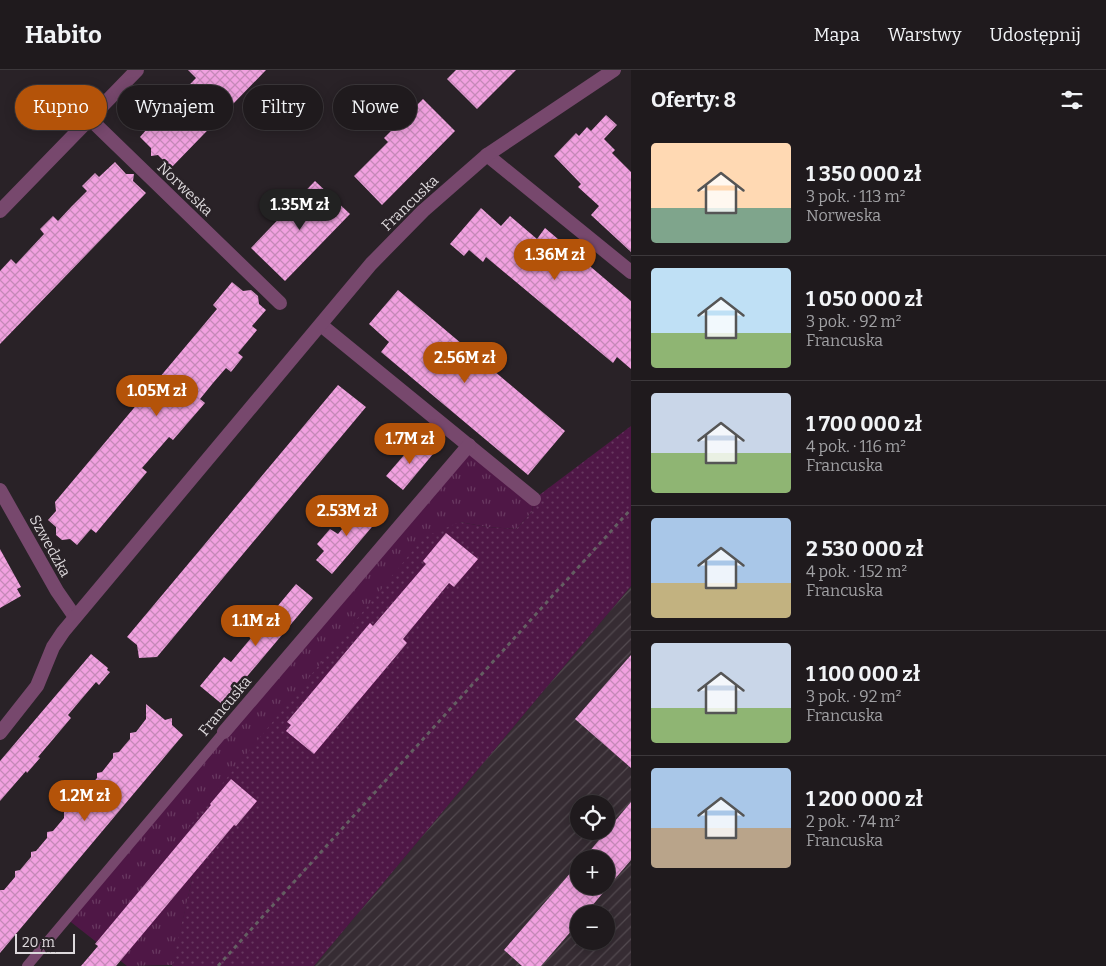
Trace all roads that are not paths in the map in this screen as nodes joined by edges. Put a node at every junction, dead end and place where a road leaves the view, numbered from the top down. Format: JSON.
{"nodes":[{"id":1,"x":136,"y":70,"type":"edge"},
{"id":2,"x":614,"y":70,"type":"edge"},
{"id":3,"x":107,"y":101,"type":"edge"},
{"id":4,"x":79,"y":130,"type":"edge"},
{"id":5,"x":101,"y":130,"type":"edge"},
{"id":6,"x":487,"y":155,"type":"junction"},
{"id":7,"x":0,"y":211,"type":"edge"},
{"id":8,"x":631,"y":272,"type":"edge"},
{"id":9,"x":280,"y":303,"type":"dead end"},
{"id":10,"x":321,"y":325,"type":"junction"},
{"id":11,"x":469,"y":445,"type":"junction"},
{"id":12,"x":0,"y":490,"type":"edge"},
{"id":13,"x":534,"y":499,"type":"dead end"},
{"id":14,"x":76,"y":616,"type":"junction"},
{"id":15,"x":224,"y":732,"type":"joint"},
{"id":16,"x":0,"y":733,"type":"edge"},
{"id":17,"x":27,"y":966,"type":"edge"}],
"edges":[{"from":1,"to":3,"type":"street"},
{"from":2,"to":6,"type":"street","name":"Francuska"},
{"from":4,"to":7,"type":"street"},
{"from":5,"to":9,"type":"street","name":"Norweska"},
{"from":6,"to":8,"type":"street"},
{"from":6,"to":10,"type":"street","name":"Francuska"},
{"from":10,"to":11,"type":"street"},
{"from":10,"to":14,"type":"street","name":"Francuska"},
{"from":11,"to":13,"type":"street"},
{"from":11,"to":15,"type":"street","name":"Francuska"},
{"from":12,"to":14,"type":"street","name":"Szwedzka"},
{"from":14,"to":16,"type":"street","name":"Francuska"},
{"from":15,"to":17,"type":"lane","name":"Francuska"}]}
